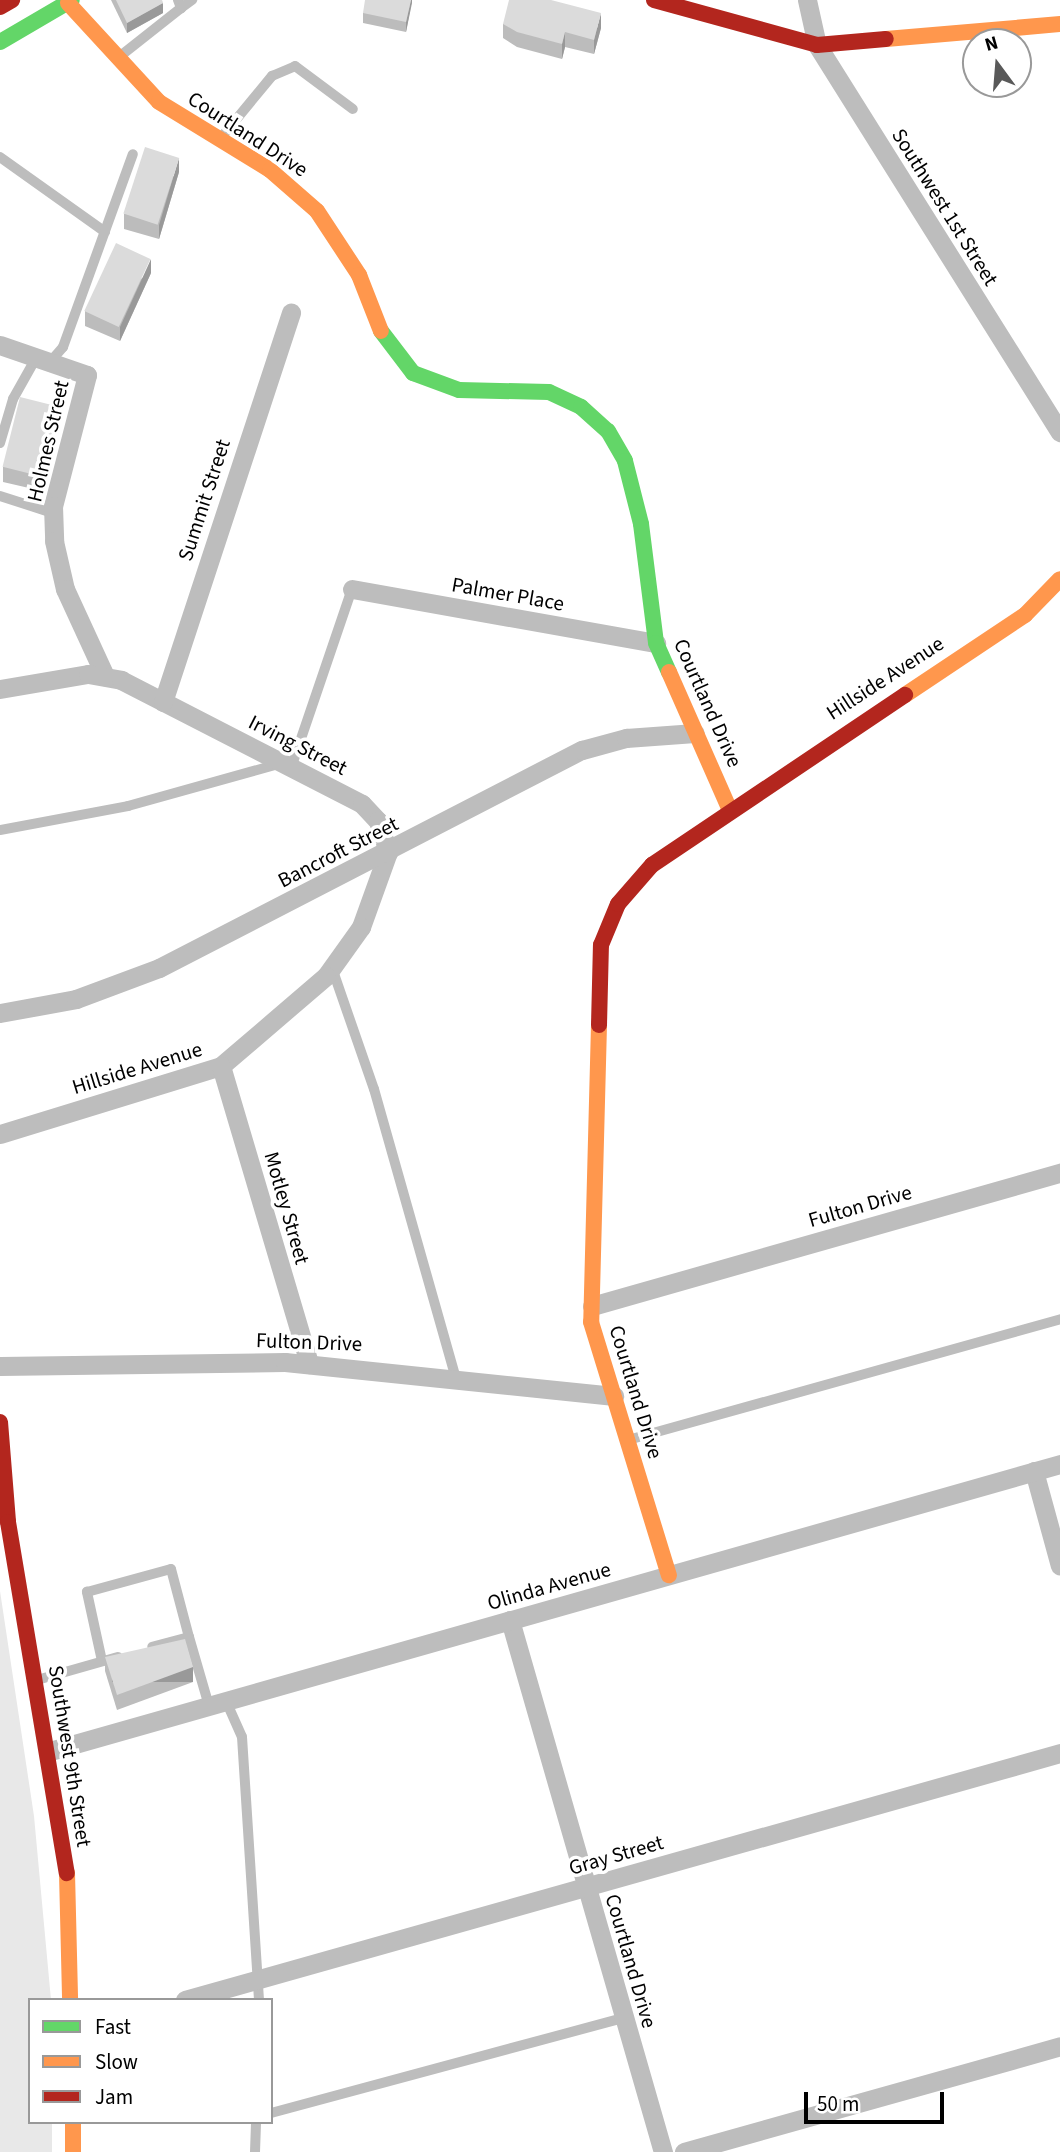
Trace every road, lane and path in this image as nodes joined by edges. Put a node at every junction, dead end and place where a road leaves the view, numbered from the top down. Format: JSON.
{"nodes":[{"id":1,"x":12,"y":0,"type":"edge"},
{"id":2,"x":192,"y":0,"type":"edge"},
{"id":3,"x":654,"y":0,"type":"edge"},
{"id":4,"x":807,"y":0,"type":"edge"},
{"id":5,"x":70,"y":1,"type":"edge"},
{"id":6,"x":180,"y":4,"type":"edge"},
{"id":7,"x":0,"y":7,"type":"edge"},
{"id":8,"x":1060,"y":24,"type":"edge"},
{"id":9,"x":0,"y":42,"type":"edge"},
{"id":10,"x":817,"y":45,"type":"junction"},
{"id":11,"x":118,"y":57,"type":"junction"},
{"id":12,"x":353,"y":109,"type":"dead end"},
{"id":13,"x":218,"y":142,"type":"junction"},
{"id":14,"x":133,"y":154,"type":"dead end"},
{"id":15,"x":0,"y":157,"type":"edge"},
{"id":16,"x":105,"y":232,"type":"junction"},
{"id":17,"x":290,"y":313,"type":"dead end"},
{"id":18,"x":0,"y":345,"type":"edge"},
{"id":19,"x":43,"y":360,"type":"junction"},
{"id":20,"x":1060,"y":432,"type":"edge"},
{"id":21,"x":0,"y":443,"type":"edge"},
{"id":22,"x":0,"y":496,"type":"edge"},
{"id":23,"x":54,"y":513,"type":"junction"},
{"id":24,"x":1060,"y":579,"type":"edge"},
{"id":25,"x":352,"y":589,"type":"joint"},
{"id":26,"x":656,"y":643,"type":"junction"},
{"id":27,"x":105,"y":676,"type":"junction"},
{"id":28,"x":0,"y":689,"type":"edge"},
{"id":29,"x":163,"y":702,"type":"junction"},
{"id":30,"x":695,"y":733,"type":"junction"},
{"id":31,"x":287,"y":765,"type":"junction"},
{"id":32,"x":730,"y":810,"type":"junction"},
{"id":33,"x":0,"y":830,"type":"edge"},
{"id":34,"x":388,"y":852,"type":"junction"},
{"id":35,"x":332,"y":967,"type":"junction"},
{"id":36,"x":0,"y":1013,"type":"edge"},
{"id":37,"x":221,"y":1066,"type":"junction"},
{"id":38,"x":0,"y":1134,"type":"edge"},
{"id":39,"x":1060,"y":1172,"type":"edge"},
{"id":40,"x":592,"y":1306,"type":"junction"},
{"id":41,"x":1060,"y":1319,"type":"edge"},
{"id":42,"x":309,"y":1364,"type":"junction"},
{"id":43,"x":0,"y":1366,"type":"edge"},
{"id":44,"x":456,"y":1378,"type":"junction"},
{"id":45,"x":614,"y":1396,"type":"junction"},
{"id":46,"x":0,"y":1422,"type":"edge"},
{"id":47,"x":627,"y":1440,"type":"junction"},
{"id":48,"x":1060,"y":1464,"type":"edge"},
{"id":49,"x":1034,"y":1471,"type":"junction"},
{"id":50,"x":0,"y":1493,"type":"edge"},
{"id":51,"x":8,"y":1522,"type":"junction"},
{"id":52,"x":1060,"y":1566,"type":"edge"},
{"id":53,"x":669,"y":1575,"type":"junction"},
{"id":54,"x":510,"y":1620,"type":"junction"},
{"id":55,"x":189,"y":1637,"type":"junction"},
{"id":56,"x":139,"y":1651,"type":"edge"},
{"id":57,"x":127,"y":1654,"type":"edge"},
{"id":58,"x":102,"y":1661,"type":"junction"},
{"id":59,"x":37,"y":1679,"type":"junction"},
{"id":60,"x":218,"y":1704,"type":"junction"},
{"id":61,"x":50,"y":1751,"type":"junction"},
{"id":62,"x":1060,"y":1754,"type":"edge"},
{"id":63,"x":586,"y":1887,"type":"junction"},
{"id":64,"x":256,"y":1980,"type":"junction"},
{"id":65,"x":70,"y":1998,"type":"edge"},
{"id":66,"x":192,"y":1998,"type":"edge"},
{"id":67,"x":260,"y":1998,"type":"edge"},
{"id":68,"x":624,"y":2018,"type":"junction"},
{"id":69,"x":1060,"y":2046,"type":"edge"},
{"id":70,"x":273,"y":2112,"type":"edge"},
{"id":71,"x":73,"y":2124,"type":"edge"},
{"id":72,"x":256,"y":2124,"type":"edge"},
{"id":73,"x":73,"y":2152,"type":"edge"},
{"id":74,"x":255,"y":2152,"type":"edge"},
{"id":75,"x":663,"y":2152,"type":"edge"},
{"id":76,"x":684,"y":2152,"type":"edge"}],
"edges":[{"from":1,"to":7,"type":"street"},
{"from":2,"to":6,"type":"lane"},
{"from":3,"to":10,"type":"street"},
{"from":4,"to":10,"type":"street","name":"Southwest 1st Street"},
{"from":5,"to":9,"type":"street"},
{"from":5,"to":11,"type":"street","name":"Courtland Drive"},
{"from":6,"to":11,"type":"lane"},
{"from":8,"to":10,"type":"street"},
{"from":10,"to":20,"type":"street","name":"Southwest 1st Street"},
{"from":11,"to":13,"type":"street","name":"Courtland Drive"},
{"from":12,"to":13,"type":"lane"},
{"from":13,"to":26,"type":"street","name":"Courtland Drive"},
{"from":14,"to":16,"type":"lane"},
{"from":15,"to":16,"type":"lane"},
{"from":16,"to":19,"type":"lane"},
{"from":17,"to":29,"type":"street","name":"Summit Street"},
{"from":18,"to":19,"type":"street"},
{"from":19,"to":21,"type":"lane"},
{"from":19,"to":23,"type":"street","name":"Holmes Street"},
{"from":22,"to":23,"type":"lane"},
{"from":23,"to":27,"type":"street","name":"Holmes Street"},
{"from":24,"to":32,"type":"street","name":"Hillside Avenue"},
{"from":25,"to":26,"type":"street","name":"Palmer Place"},
{"from":25,"to":31,"type":"lane"},
{"from":26,"to":30,"type":"street","name":"Courtland Drive"},
{"from":27,"to":28,"type":"street"},
{"from":27,"to":29,"type":"street","name":"Irving Street"},
{"from":29,"to":31,"type":"street","name":"Irving Street"},
{"from":30,"to":32,"type":"street","name":"Courtland Drive"},
{"from":30,"to":34,"type":"street","name":"Bancroft Street"},
{"from":31,"to":33,"type":"lane"},
{"from":31,"to":34,"type":"street","name":"Irving Street"},
{"from":32,"to":40,"type":"street","name":"Courtland Drive"},
{"from":34,"to":35,"type":"street","name":"Hillside Avenue"},
{"from":34,"to":36,"type":"street","name":"Bancroft Street"},
{"from":35,"to":37,"type":"street","name":"Hillside Avenue"},
{"from":35,"to":44,"type":"lane"},
{"from":37,"to":38,"type":"street","name":"Hillside Avenue"},
{"from":37,"to":42,"type":"street","name":"Motley Street"},
{"from":39,"to":40,"type":"street","name":"Fulton Drive"},
{"from":40,"to":45,"type":"street","name":"Courtland Drive"},
{"from":41,"to":47,"type":"lane"},
{"from":42,"to":43,"type":"street","name":"Fulton Drive"},
{"from":42,"to":44,"type":"street","name":"Fulton Drive"},
{"from":44,"to":45,"type":"street","name":"Fulton Drive"},
{"from":45,"to":47,"type":"street","name":"Courtland Drive"},
{"from":46,"to":51,"type":"street","name":"Southwest 9th Street"},
{"from":47,"to":53,"type":"street","name":"Courtland Drive"},
{"from":48,"to":49,"type":"street","name":"Olinda Avenue"},
{"from":49,"to":52,"type":"street"},
{"from":49,"to":53,"type":"street","name":"Olinda Avenue"},
{"from":50,"to":51,"type":"street","name":"Southwest 9th Street"},
{"from":51,"to":59,"type":"street","name":"Southwest 9th Street"},
{"from":53,"to":54,"type":"street","name":"Olinda Avenue"},
{"from":54,"to":60,"type":"street","name":"Olinda Avenue"},
{"from":54,"to":63,"type":"street","name":"Courtland Drive"},
{"from":55,"to":56,"type":"lane"},
{"from":55,"to":58,"type":"lane"},
{"from":55,"to":60,"type":"lane"},
{"from":57,"to":58,"type":"lane"},
{"from":58,"to":59,"type":"lane"},
{"from":59,"to":61,"type":"street","name":"Southwest 9th Street"},
{"from":60,"to":61,"type":"street","name":"Olinda Avenue"},
{"from":60,"to":64,"type":"lane"},
{"from":61,"to":65,"type":"street","name":"Southwest 9th Street"},
{"from":62,"to":63,"type":"street","name":"Gray Street"},
{"from":63,"to":64,"type":"street","name":"Gray Street"},
{"from":63,"to":68,"type":"street","name":"Courtland Drive"},
{"from":64,"to":66,"type":"street","name":"Gray Street"},
{"from":64,"to":67,"type":"lane"},
{"from":68,"to":70,"type":"lane"},
{"from":68,"to":75,"type":"street","name":"Courtland Drive"},
{"from":69,"to":76,"type":"street"},
{"from":71,"to":73,"type":"street"},
{"from":72,"to":74,"type":"lane"}]}
